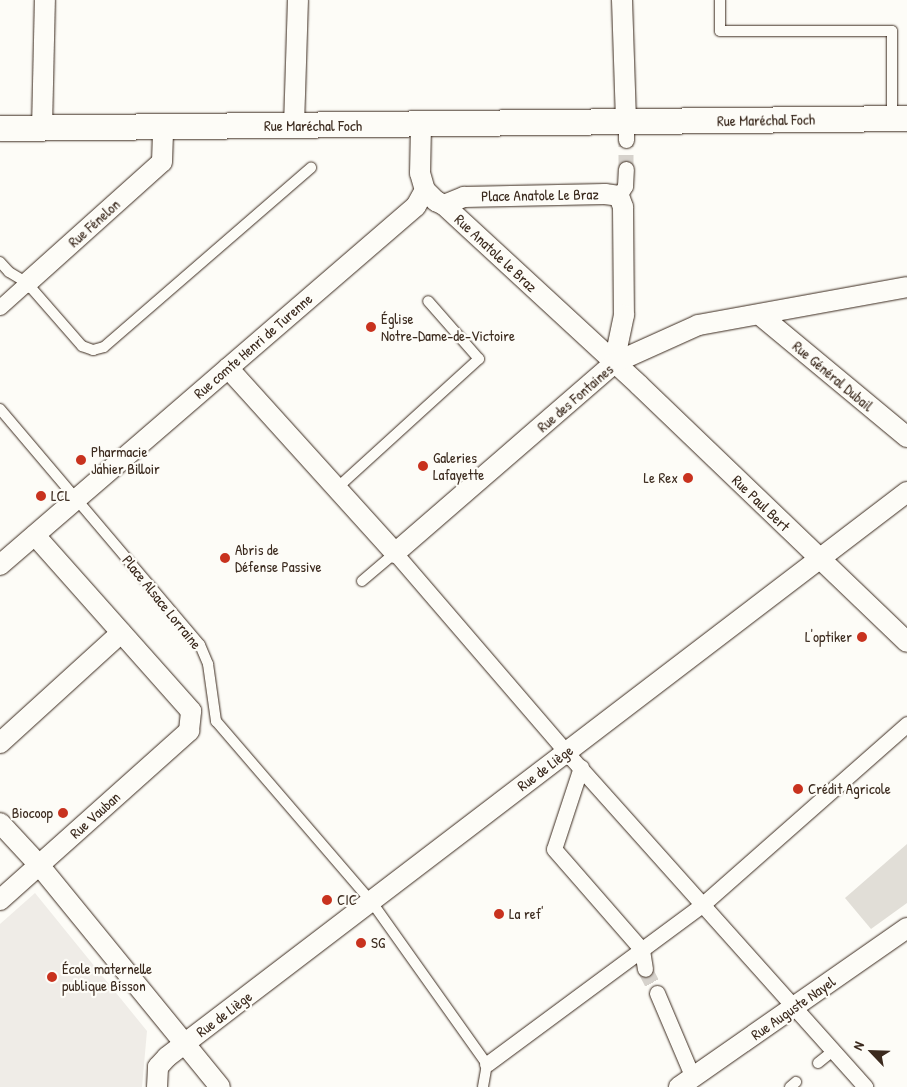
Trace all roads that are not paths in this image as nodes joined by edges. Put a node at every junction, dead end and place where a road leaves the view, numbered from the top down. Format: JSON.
{"nodes":[{"id":1,"x":45,"y":0,"type":"edge"},
{"id":2,"x":298,"y":0,"type":"edge"},
{"id":3,"x":622,"y":0,"type":"edge"},
{"id":4,"x":720,"y":0,"type":"edge"},
{"id":5,"x":899,"y":118,"type":"edge"},
{"id":6,"x":294,"y":126,"type":"junction"},
{"id":7,"x":421,"y":126,"type":"junction"},
{"id":8,"x":163,"y":127,"type":"junction"},
{"id":9,"x":0,"y":128,"type":"edge"},
{"id":10,"x":42,"y":128,"type":"junction"},
{"id":11,"x":626,"y":131,"type":"junction"},
{"id":12,"x":311,"y":168,"type":"dead end"},
{"id":13,"x":626,"y":169,"type":"tunnel mouth"},
{"id":14,"x":425,"y":190,"type":"junction"},
{"id":15,"x":619,"y":196,"type":"junction"},
{"id":16,"x":444,"y":205,"type":"junction"},
{"id":17,"x":0,"y":262,"type":"edge"},
{"id":18,"x":27,"y":283,"type":"junction"},
{"id":19,"x":907,"y":287,"type":"edge"},
{"id":20,"x":428,"y":301,"type":"dead end"},
{"id":21,"x":0,"y":307,"type":"edge"},
{"id":22,"x":760,"y":315,"type":"junction"},
{"id":23,"x":614,"y":363,"type":"junction"},
{"id":24,"x":228,"y":368,"type":"junction"},
{"id":25,"x":0,"y":409,"type":"edge"},
{"id":26,"x":907,"y":437,"type":"edge"},
{"id":27,"x":337,"y":488,"type":"junction"},
{"id":28,"x":907,"y":492,"type":"edge"},
{"id":29,"x":77,"y":499,"type":"junction"},
{"id":30,"x":35,"y":535,"type":"junction"},
{"id":31,"x":395,"y":553,"type":"junction"},
{"id":32,"x":818,"y":558,"type":"junction"},
{"id":33,"x":0,"y":565,"type":"edge"},
{"id":34,"x":362,"y":581,"type":"dead end"},
{"id":35,"x":122,"y":633,"type":"junction"},
{"id":36,"x":907,"y":642,"type":"edge"},
{"id":37,"x":907,"y":724,"type":"edge"},
{"id":38,"x":0,"y":743,"type":"edge"},
{"id":39,"x":566,"y":752,"type":"junction"},
{"id":40,"x":581,"y":767,"type":"junction"},
{"id":41,"x":0,"y":823,"type":"edge"},
{"id":42,"x":39,"y":865,"type":"junction"},
{"id":43,"x":0,"y":900,"type":"edge"},
{"id":44,"x":371,"y":901,"type":"junction"},
{"id":45,"x":703,"y":904,"type":"junction"},
{"id":46,"x":907,"y":928,"type":"edge"},
{"id":47,"x":642,"y":950,"type":"junction"},
{"id":48,"x":645,"y":969,"type":"tunnel mouth"},
{"id":49,"x":657,"y":993,"type":"tunnel mouth"},
{"id":50,"x":794,"y":1007,"type":"junction"},
{"id":51,"x":184,"y":1044,"type":"junction"},
{"id":52,"x":833,"y":1051,"type":"junction"},
{"id":53,"x":818,"y":1063,"type":"dead end"},
{"id":54,"x":486,"y":1064,"type":"junction"},
{"id":55,"x":686,"y":1083,"type":"edge"},
{"id":56,"x":484,"y":1085,"type":"edge"},
{"id":57,"x":157,"y":1087,"type":"edge"},
{"id":58,"x":220,"y":1087,"type":"edge"},
{"id":59,"x":865,"y":1087,"type":"edge"}],
"edges":[{"from":1,"to":10,"type":"street"},
{"from":2,"to":6,"type":"street"},
{"from":3,"to":11,"type":"street"},
{"from":4,"to":5,"type":"lane"},
{"from":5,"to":11,"type":"street","name":"Rue Maréchal Foch"},
{"from":6,"to":7,"type":"street","name":"Rue Maréchal Foch"},
{"from":6,"to":8,"type":"street","name":"Rue Maréchal Foch"},
{"from":7,"to":11,"type":"street","name":"Rue Maréchal Foch"},
{"from":7,"to":14,"type":"street"},
{"from":8,"to":10,"type":"street","name":"Rue Maréchal Foch"},
{"from":8,"to":18,"type":"street","name":"Rue Fénelon"},
{"from":9,"to":10,"type":"street","name":"Rue Maréchal Foch"},
{"from":12,"to":18,"type":"lane"},
{"from":13,"to":15,"type":"street"},
{"from":14,"to":16,"type":"street","name":"Rue Anatole le Braz"},
{"from":14,"to":24,"type":"street","name":"Rue comte Henri de Turenne"},
{"from":15,"to":16,"type":"street","name":"Place Anatole Le Braz"},
{"from":15,"to":23,"type":"street","name":"Place Anatole Le Braz"},
{"from":16,"to":23,"type":"street","name":"Rue Anatole le Braz"},
{"from":17,"to":18,"type":"lane"},
{"from":18,"to":21,"type":"street","name":"Rue Fénelon"},
{"from":19,"to":22,"type":"street","name":"Rue des Fontaines"},
{"from":20,"to":27,"type":"lane"},
{"from":22,"to":23,"type":"street","name":"Rue des Fontaines"},
{"from":22,"to":26,"type":"street","name":"Rue Général Dubail"},
{"from":23,"to":31,"type":"street","name":"Rue des Fontaines"},
{"from":23,"to":32,"type":"street","name":"Rue Paul Bert"},
{"from":24,"to":27,"type":"street"},
{"from":24,"to":29,"type":"street","name":"Rue comte Henri de Turenne"},
{"from":25,"to":29,"type":"lane","name":"Place Alsace Lorraine"},
{"from":27,"to":31,"type":"street"},
{"from":28,"to":32,"type":"street","name":"Rue de Liège"},
{"from":29,"to":30,"type":"street","name":"Rue comte Henri de Turenne"},
{"from":29,"to":44,"type":"lane","name":"Place Alsace Lorraine"},
{"from":30,"to":33,"type":"street","name":"Rue comte Henri de Turenne"},
{"from":30,"to":35,"type":"street"},
{"from":31,"to":34,"type":"lane"},
{"from":31,"to":39,"type":"street"},
{"from":32,"to":36,"type":"street","name":"Rue Paul Bert"},
{"from":32,"to":39,"type":"street","name":"Rue de Liège"},
{"from":35,"to":38,"type":"street"},
{"from":35,"to":42,"type":"street","name":"Rue Vauban"},
{"from":37,"to":45,"type":"street"},
{"from":39,"to":40,"type":"street"},
{"from":39,"to":44,"type":"street","name":"Rue de Liège"},
{"from":40,"to":45,"type":"street"},
{"from":40,"to":47,"type":"street"},
{"from":41,"to":42,"type":"street"},
{"from":42,"to":43,"type":"street","name":"Rue Vauban"},
{"from":42,"to":51,"type":"street"},
{"from":44,"to":51,"type":"street","name":"Rue de Liège"},
{"from":44,"to":54,"type":"lane"},
{"from":45,"to":47,"type":"street"},
{"from":45,"to":50,"type":"street"},
{"from":46,"to":50,"type":"street","name":"Rue Auguste Nayel"},
{"from":47,"to":48,"type":"street"},
{"from":47,"to":54,"type":"street"},
{"from":49,"to":55,"type":"street"},
{"from":50,"to":52,"type":"street"},
{"from":50,"to":55,"type":"street","name":"Rue Auguste Nayel"},
{"from":51,"to":57,"type":"street","name":"Rue de Liège"},
{"from":51,"to":58,"type":"street"},
{"from":52,"to":53,"type":"lane"},
{"from":52,"to":59,"type":"street"},
{"from":54,"to":56,"type":"lane"}]}
